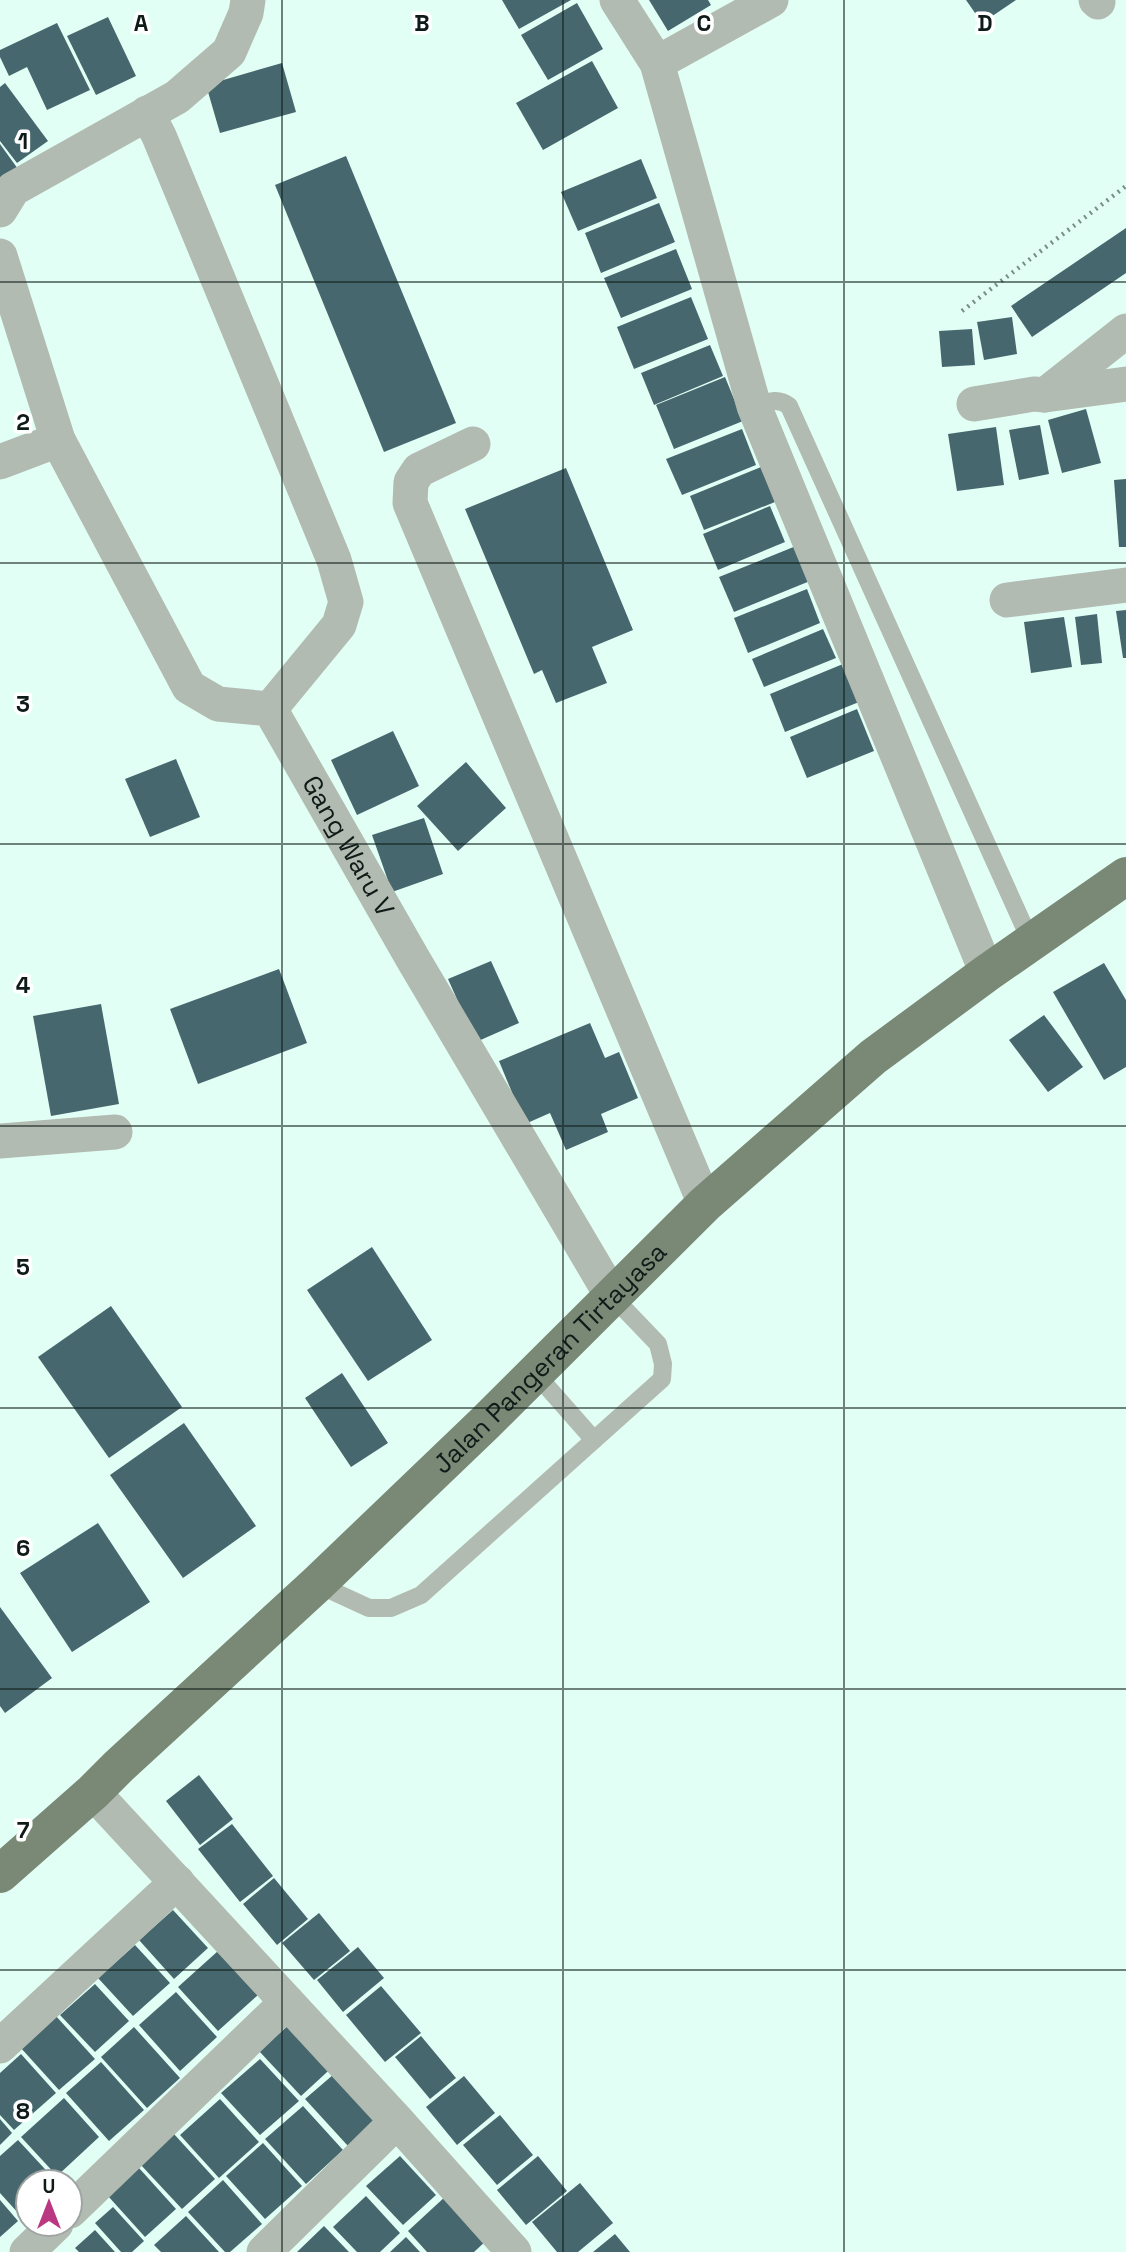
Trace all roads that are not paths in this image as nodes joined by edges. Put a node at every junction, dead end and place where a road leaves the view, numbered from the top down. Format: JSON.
{"nodes":[{"id":1,"x":248,"y":0,"type":"edge"},
{"id":2,"x":617,"y":0,"type":"edge"},
{"id":3,"x":771,"y":0,"type":"edge"},
{"id":4,"x":657,"y":63,"type":"junction"},
{"id":5,"x":147,"y":113,"type":"junction"},
{"id":6,"x":0,"y":209,"type":"edge"},
{"id":7,"x":0,"y":256,"type":"edge"},
{"id":8,"x":1126,"y":331,"type":"edge"},
{"id":9,"x":1126,"y":384,"type":"edge"},
{"id":10,"x":1045,"y":395,"type":"junction"},
{"id":11,"x":974,"y":404,"type":"dead end"},
{"id":12,"x":754,"y":406,"type":"junction"},
{"id":13,"x":58,"y":440,"type":"junction"},
{"id":14,"x":473,"y":444,"type":"dead end"},
{"id":15,"x":0,"y":462,"type":"edge"},
{"id":16,"x":1126,"y":585,"type":"edge"},
{"id":17,"x":1007,"y":600,"type":"dead end"},
{"id":18,"x":270,"y":709,"type":"junction"},
{"id":19,"x":1126,"y":876,"type":"edge"},
{"id":20,"x":1031,"y":942,"type":"junction"},
{"id":21,"x":986,"y":973,"type":"junction"},
{"id":22,"x":115,"y":1132,"type":"dead end"},
{"id":23,"x":0,"y":1141,"type":"edge"},
{"id":24,"x":705,"y":1204,"type":"junction"},
{"id":25,"x":611,"y":1296,"type":"junction"},
{"id":26,"x":535,"y":1373,"type":"junction"},
{"id":27,"x":594,"y":1440,"type":"junction"},
{"id":28,"x":317,"y":1584,"type":"junction"},
{"id":29,"x":93,"y":1792,"type":"junction"},
{"id":30,"x":0,"y":1874,"type":"edge"},
{"id":31,"x":177,"y":1882,"type":"junction"},
{"id":32,"x":287,"y":2002,"type":"junction"},
{"id":33,"x":0,"y":2046,"type":"edge"},
{"id":34,"x":397,"y":2121,"type":"junction"},
{"id":35,"x":84,"y":2198,"type":"edge"},
{"id":36,"x":42,"y":2238,"type":"edge"},
{"id":37,"x":511,"y":2251,"type":"edge"},
{"id":38,"x":27,"y":2252,"type":"edge"},
{"id":39,"x":264,"y":2252,"type":"edge"}],
"edges":[{"from":1,"to":5,"type":"street"},
{"from":2,"to":4,"type":"street"},
{"from":3,"to":4,"type":"street"},
{"from":4,"to":12,"type":"street"},
{"from":5,"to":6,"type":"street"},
{"from":5,"to":18,"type":"street"},
{"from":7,"to":13,"type":"street"},
{"from":8,"to":10,"type":"street"},
{"from":9,"to":10,"type":"street"},
{"from":10,"to":11,"type":"street"},
{"from":12,"to":20,"type":"lane"},
{"from":12,"to":21,"type":"street"},
{"from":13,"to":15,"type":"street"},
{"from":13,"to":18,"type":"street"},
{"from":14,"to":24,"type":"street"},
{"from":16,"to":17,"type":"street"},
{"from":18,"to":25,"type":"street","name":"Gang Waru V"},
{"from":19,"to":20,"type":"main road","name":"Jalan Pangeran Tirtayasa"},
{"from":20,"to":21,"type":"main road","name":"Jalan Pangeran Tirtayasa"},
{"from":21,"to":24,"type":"main road","name":"Jalan Pangeran Tirtayasa"},
{"from":22,"to":23,"type":"street"},
{"from":24,"to":25,"type":"main road","name":"Jalan Pangeran Tirtayasa"},
{"from":25,"to":26,"type":"main road","name":"Jalan Pangeran Tirtayasa"},
{"from":25,"to":27,"type":"lane"},
{"from":26,"to":27,"type":"lane"},
{"from":26,"to":28,"type":"main road","name":"Jalan Pangeran Tirtayasa"},
{"from":27,"to":28,"type":"lane"},
{"from":28,"to":29,"type":"main road","name":"Jalan Pangeran Tirtayasa"},
{"from":29,"to":30,"type":"main road","name":"Jalan Pangeran Tirtayasa"},
{"from":29,"to":31,"type":"street"},
{"from":31,"to":32,"type":"street"},
{"from":31,"to":33,"type":"street"},
{"from":32,"to":34,"type":"street"},
{"from":32,"to":35,"type":"street"},
{"from":34,"to":37,"type":"street"},
{"from":34,"to":39,"type":"street"},
{"from":36,"to":38,"type":"street"}]}
